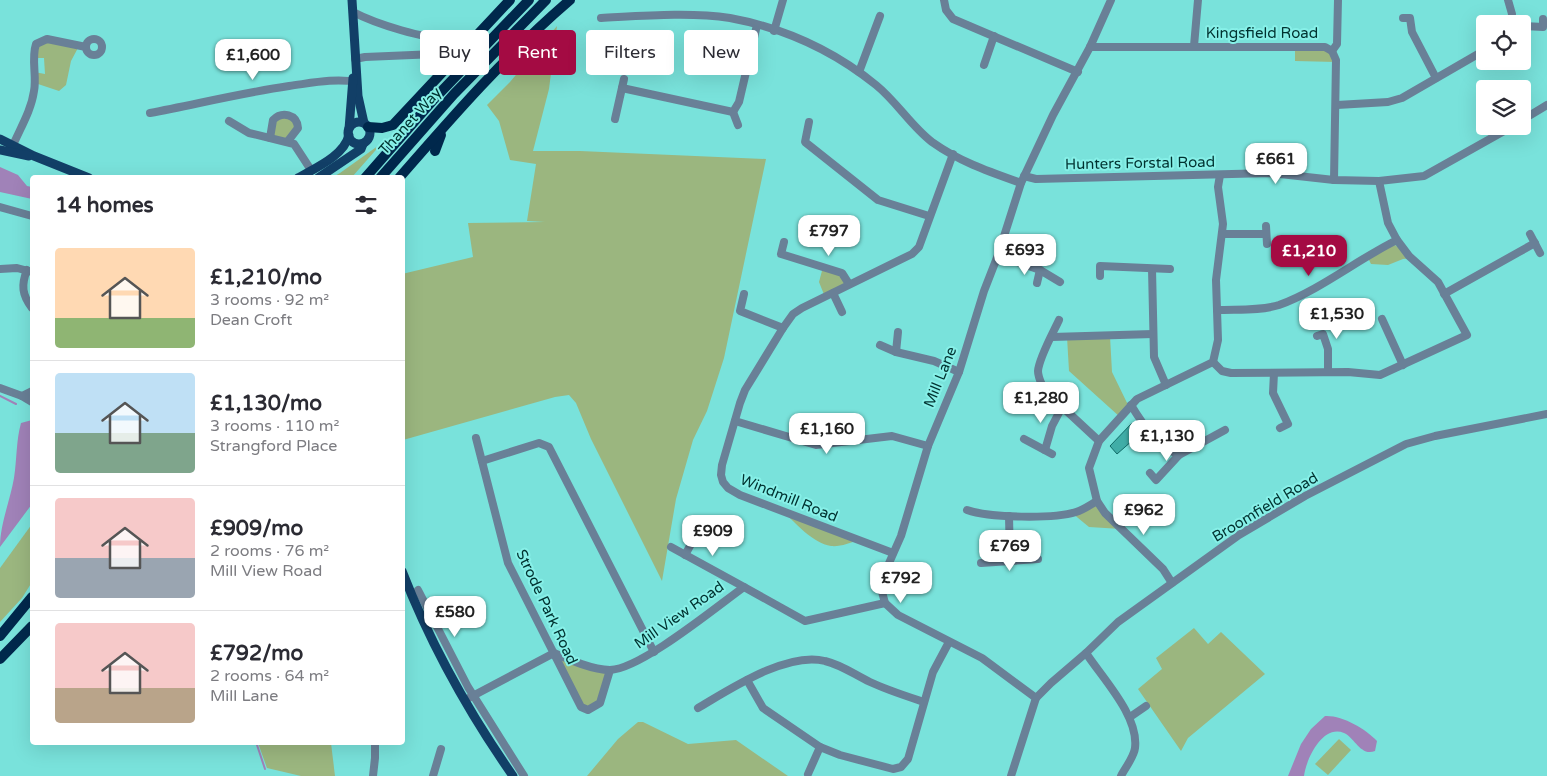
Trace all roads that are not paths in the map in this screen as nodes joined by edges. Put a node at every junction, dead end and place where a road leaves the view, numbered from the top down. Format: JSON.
{"nodes":[{"id":1,"x":352,"y":0,"type":"edge"},
{"id":2,"x":510,"y":0,"type":"edge"},
{"id":3,"x":529,"y":0,"type":"edge"},
{"id":4,"x":546,"y":0,"type":"edge"},
{"id":5,"x":570,"y":0,"type":"edge"},
{"id":6,"x":783,"y":0,"type":"edge"},
{"id":7,"x":944,"y":0,"type":"edge"},
{"id":8,"x":1111,"y":0,"type":"edge"},
{"id":9,"x":1198,"y":0,"type":"edge"},
{"id":10,"x":1338,"y":0,"type":"edge"},
{"id":11,"x":1508,"y":0,"type":"edge"},
{"id":12,"x":354,"y":12,"type":"junction"},
{"id":13,"x":1512,"y":15,"type":"edge"},
{"id":14,"x":880,"y":16,"type":"dead end"},
{"id":15,"x":601,"y":18,"type":"dead end"},
{"id":16,"x":1404,"y":18,"type":"dead end"},
{"id":17,"x":1543,"y":18,"type":"dead end"},
{"id":18,"x":757,"y":25,"type":"junction"},
{"id":19,"x":1531,"y":26,"type":"edge"},
{"id":20,"x":774,"y":31,"type":"junction"},
{"id":21,"x":420,"y":34,"type":"edge"},
{"id":22,"x":994,"y":36,"type":"junction"},
{"id":23,"x":1194,"y":46,"type":"junction"},
{"id":24,"x":86,"y":47,"type":"dead end"},
{"id":25,"x":1090,"y":47,"type":"junction"},
{"id":26,"x":1332,"y":52,"type":"junction"},
{"id":27,"x":420,"y":54,"type":"edge"},
{"id":28,"x":1476,"y":55,"type":"edge"},
{"id":29,"x":355,"y":59,"type":"junction"},
{"id":30,"x":984,"y":65,"type":"dead end"},
{"id":31,"x":859,"y":72,"type":"junction"},
{"id":32,"x":1078,"y":72,"type":"junction"},
{"id":33,"x":1436,"y":78,"type":"junction"},
{"id":34,"x":355,"y":82,"type":"junction"},
{"id":35,"x":1337,"y":105,"type":"junction"},
{"id":36,"x":1547,"y":105,"type":"edge"},
{"id":37,"x":732,"y":112,"type":"junction"},
{"id":38,"x":150,"y":113,"type":"dead end"},
{"id":39,"x":1531,"y":115,"type":"edge"},
{"id":40,"x":616,"y":119,"type":"dead end"},
{"id":41,"x":451,"y":120,"type":"junction"},
{"id":42,"x":229,"y":121,"type":"dead end"},
{"id":43,"x":809,"y":122,"type":"dead end"},
{"id":44,"x":366,"y":125,"type":"junction"},
{"id":45,"x":738,"y":125,"type":"dead end"},
{"id":46,"x":249,"y":132,"type":"junction"},
{"id":47,"x":349,"y":132,"type":"junction"},
{"id":48,"x":1497,"y":135,"type":"edge"},
{"id":49,"x":270,"y":138,"type":"junction"},
{"id":50,"x":0,"y":140,"type":"edge"},
{"id":51,"x":245,"y":140,"type":"dead end"},
{"id":52,"x":288,"y":141,"type":"junction"},
{"id":53,"x":363,"y":144,"type":"junction"},
{"id":54,"x":12,"y":149,"type":"junction"},
{"id":55,"x":0,"y":150,"type":"edge"},
{"id":56,"x":435,"y":150,"type":"dead end"},
{"id":57,"x":953,"y":154,"type":"junction"},
{"id":58,"x":311,"y":170,"type":"junction"},
{"id":59,"x":82,"y":175,"type":"edge"},
{"id":60,"x":303,"y":175,"type":"edge"},
{"id":61,"x":322,"y":175,"type":"edge"},
{"id":62,"x":368,"y":175,"type":"edge"},
{"id":63,"x":383,"y":175,"type":"edge"},
{"id":64,"x":402,"y":175,"type":"edge"},
{"id":65,"x":1220,"y":175,"type":"junction"},
{"id":66,"x":1023,"y":180,"type":"junction"},
{"id":67,"x":1334,"y":180,"type":"junction"},
{"id":68,"x":1379,"y":181,"type":"junction"},
{"id":69,"x":1,"y":209,"type":"edge"},
{"id":70,"x":30,"y":216,"type":"edge"},
{"id":71,"x":929,"y":216,"type":"junction"},
{"id":72,"x":1222,"y":234,"type":"junction"},
{"id":73,"x":1530,"y":234,"type":"dead end"},
{"id":74,"x":1397,"y":240,"type":"junction"},
{"id":75,"x":784,"y":242,"type":"dead end"},
{"id":76,"x":1535,"y":243,"type":"junction"},
{"id":77,"x":1267,"y":244,"type":"dead end"},
{"id":78,"x":1540,"y":253,"type":"dead end"},
{"id":79,"x":998,"y":255,"type":"junction"},
{"id":80,"x":0,"y":269,"type":"edge"},
{"id":81,"x":1152,"y":269,"type":"junction"},
{"id":82,"x":1170,"y":269,"type":"dead end"},
{"id":83,"x":1040,"y":270,"type":"junction"},
{"id":84,"x":30,"y":271,"type":"edge"},
{"id":85,"x":1100,"y":276,"type":"dead end"},
{"id":86,"x":1060,"y":282,"type":"dead end"},
{"id":87,"x":1037,"y":283,"type":"dead end"},
{"id":88,"x":849,"y":284,"type":"junction"},
{"id":89,"x":833,"y":293,"type":"junction"},
{"id":90,"x":744,"y":294,"type":"dead end"},
{"id":91,"x":1444,"y":294,"type":"junction"},
{"id":92,"x":30,"y":305,"type":"edge"},
{"id":93,"x":1217,"y":310,"type":"junction"},
{"id":94,"x":842,"y":312,"type":"dead end"},
{"id":95,"x":1382,"y":319,"type":"dead end"},
{"id":96,"x":1059,"y":320,"type":"dead end"},
{"id":97,"x":783,"y":328,"type":"junction"},
{"id":98,"x":898,"y":332,"type":"dead end"},
{"id":99,"x":1153,"y":334,"type":"junction"},
{"id":100,"x":1317,"y":336,"type":"dead end"},
{"id":101,"x":1052,"y":337,"type":"junction"},
{"id":102,"x":880,"y":345,"type":"dead end"},
{"id":103,"x":896,"y":352,"type":"junction"},
{"id":104,"x":1213,"y":362,"type":"junction"},
{"id":105,"x":1403,"y":365,"type":"junction"},
{"id":106,"x":958,"y":372,"type":"junction"},
{"id":107,"x":1328,"y":372,"type":"junction"},
{"id":108,"x":1274,"y":373,"type":"junction"},
{"id":109,"x":1166,"y":385,"type":"junction"},
{"id":110,"x":0,"y":388,"type":"edge"},
{"id":111,"x":30,"y":392,"type":"edge"},
{"id":112,"x":22,"y":396,"type":"junction"},
{"id":113,"x":30,"y":401,"type":"edge"},
{"id":114,"x":1131,"y":405,"type":"junction"},
{"id":115,"x":1062,"y":407,"type":"junction"},
{"id":116,"x":1547,"y":414,"type":"edge"},
{"id":117,"x":735,"y":421,"type":"junction"},
{"id":118,"x":1280,"y":428,"type":"dead end"},
{"id":119,"x":1225,"y":430,"type":"dead end"},
{"id":120,"x":476,"y":438,"type":"dead end"},
{"id":121,"x":1024,"y":439,"type":"dead end"},
{"id":122,"x":1099,"y":441,"type":"junction"},
{"id":123,"x":928,"y":446,"type":"junction"},
{"id":124,"x":1179,"y":455,"type":"junction"},
{"id":125,"x":482,"y":461,"type":"junction"},
{"id":126,"x":1150,"y":473,"type":"dead end"},
{"id":127,"x":1097,"y":501,"type":"junction"},
{"id":128,"x":967,"y":510,"type":"dead end"},
{"id":129,"x":1009,"y":516,"type":"junction"},
{"id":130,"x":690,"y":546,"type":"dead end"},
{"id":131,"x":671,"y":547,"type":"dead end"},
{"id":132,"x":893,"y":553,"type":"junction"},
{"id":133,"x":684,"y":555,"type":"junction"},
{"id":134,"x":1038,"y":559,"type":"dead end"},
{"id":135,"x":1010,"y":561,"type":"junction"},
{"id":136,"x":981,"y":563,"type":"dead end"},
{"id":137,"x":405,"y":578,"type":"edge"},
{"id":138,"x":1172,"y":583,"type":"junction"},
{"id":139,"x":744,"y":587,"type":"junction"},
{"id":140,"x":418,"y":590,"type":"dead end"},
{"id":141,"x":30,"y":599,"type":"edge"},
{"id":142,"x":884,"y":602,"type":"junction"},
{"id":143,"x":30,"y":629,"type":"edge"},
{"id":144,"x":0,"y":636,"type":"edge"},
{"id":145,"x":949,"y":642,"type":"junction"},
{"id":146,"x":654,"y":652,"type":"junction"},
{"id":147,"x":554,"y":653,"type":"junction"},
{"id":148,"x":1086,"y":653,"type":"junction"},
{"id":149,"x":0,"y":659,"type":"edge"},
{"id":150,"x":610,"y":670,"type":"junction"},
{"id":151,"x":747,"y":680,"type":"junction"},
{"id":152,"x":469,"y":698,"type":"junction"},
{"id":153,"x":1036,"y":698,"type":"junction"},
{"id":154,"x":924,"y":702,"type":"junction"},
{"id":155,"x":1146,"y":706,"type":"dead end"},
{"id":156,"x":698,"y":708,"type":"dead end"},
{"id":157,"x":1130,"y":717,"type":"junction"},
{"id":158,"x":375,"y":745,"type":"edge"},
{"id":159,"x":820,"y":747,"type":"junction"},
{"id":160,"x":441,"y":749,"type":"dead end"},
{"id":161,"x":808,"y":774,"type":"dead end"},
{"id":162,"x":373,"y":776,"type":"edge"},
{"id":163,"x":433,"y":776,"type":"edge"},
{"id":164,"x":513,"y":776,"type":"edge"},
{"id":165,"x":524,"y":776,"type":"edge"},
{"id":166,"x":1011,"y":776,"type":"edge"},
{"id":167,"x":1120,"y":776,"type":"edge"}],
"edges":[{"from":1,"to":12,"type":"main road"},
{"from":2,"to":44,"type":"highway"},
{"from":3,"to":62,"type":"highway","name":"Thanet Way"},
{"from":4,"to":63,"type":"highway","name":"Thanet Way"},
{"from":5,"to":41,"type":"highway"},
{"from":6,"to":20,"type":"street"},
{"from":7,"to":22,"type":"street"},
{"from":8,"to":25,"type":"street","name":"Mill Lane"},
{"from":9,"to":23,"type":"street"},
{"from":10,"to":26,"type":"street"},
{"from":11,"to":13,"type":"street"},
{"from":12,"to":21,"type":"street"},
{"from":12,"to":29,"type":"main road"},
{"from":14,"to":31,"type":"street"},
{"from":15,"to":18,"type":"street","name":"Hunters Forstal Road"},
{"from":16,"to":33,"type":"street"},
{"from":17,"to":19,"type":"street"},
{"from":18,"to":20,"type":"street","name":"Hunters Forstal Road"},
{"from":18,"to":37,"type":"street"},
{"from":20,"to":31,"type":"street","name":"Hunters Forstal Road"},
{"from":22,"to":30,"type":"street"},
{"from":22,"to":32,"type":"street"},
{"from":23,"to":25,"type":"street","name":"Kingsfield Road"},
{"from":23,"to":26,"type":"street","name":"Kingsfield Road"},
{"from":24,"to":54,"type":"street"},
{"from":25,"to":32,"type":"street","name":"Mill Lane"},
{"from":26,"to":35,"type":"street","name":"Kingsfield Road"},
{"from":27,"to":29,"type":"street"},
{"from":28,"to":33,"type":"street"},
{"from":29,"to":34,"type":"main road"},
{"from":31,"to":57,"type":"street","name":"Hunters Forstal Road"},
{"from":32,"to":66,"type":"street","name":"Mill Lane"},
{"from":33,"to":35,"type":"street"},
{"from":34,"to":38,"type":"street"},
{"from":34,"to":44,"type":"main road"},
{"from":34,"to":47,"type":"main road"},
{"from":35,"to":67,"type":"street","name":"Kingsfield Road"},
{"from":36,"to":39,"type":"street"},
{"from":37,"to":40,"type":"street"},
{"from":37,"to":45,"type":"street"},
{"from":41,"to":56,"type":"highway"},
{"from":41,"to":64,"type":"highway"},
{"from":42,"to":46,"type":"street"},
{"from":43,"to":71,"type":"street"},
{"from":44,"to":47,"type":"main road"},
{"from":44,"to":53,"type":"main road"},
{"from":46,"to":49,"type":"street"},
{"from":46,"to":51,"type":"street"},
{"from":47,"to":53,"type":"main road"},
{"from":47,"to":58,"type":"main road"},
{"from":48,"to":68,"type":"street","name":"Hunters Forstal Road"},
{"from":49,"to":52,"type":"street"},
{"from":49,"to":52,"type":"street"},
{"from":50,"to":54,"type":"main road"},
{"from":52,"to":58,"type":"street"},
{"from":53,"to":61,"type":"main road","name":"Thanet Way"},
{"from":54,"to":55,"type":"main road"},
{"from":54,"to":59,"type":"main road"},
{"from":57,"to":66,"type":"street","name":"Hunters Forstal Road"},
{"from":57,"to":71,"type":"street","name":"Windmill Road"},
{"from":58,"to":60,"type":"main road"},
{"from":65,"to":66,"type":"street","name":"Hunters Forstal Road"},
{"from":65,"to":67,"type":"street","name":"Hunters Forstal Road"},
{"from":65,"to":72,"type":"street"},
{"from":66,"to":79,"type":"street","name":"Mill Lane"},
{"from":67,"to":68,"type":"street","name":"Hunters Forstal Road"},
{"from":68,"to":74,"type":"street"},
{"from":69,"to":70,"type":"street"},
{"from":71,"to":88,"type":"street","name":"Windmill Road"},
{"from":72,"to":77,"type":"street"},
{"from":72,"to":93,"type":"street"},
{"from":73,"to":76,"type":"street"},
{"from":74,"to":91,"type":"street"},
{"from":74,"to":93,"type":"street"},
{"from":75,"to":88,"type":"street"},
{"from":76,"to":78,"type":"street"},
{"from":76,"to":91,"type":"street"},
{"from":79,"to":83,"type":"street"},
{"from":79,"to":106,"type":"street","name":"Mill Lane"},
{"from":80,"to":84,"type":"street"},
{"from":81,"to":82,"type":"street"},
{"from":81,"to":85,"type":"street"},
{"from":81,"to":99,"type":"street"},
{"from":83,"to":86,"type":"street"},
{"from":83,"to":87,"type":"street"},
{"from":84,"to":92,"type":"street"},
{"from":88,"to":89,"type":"street","name":"Windmill Road"},
{"from":89,"to":94,"type":"street"},
{"from":89,"to":97,"type":"street","name":"Windmill Road"},
{"from":90,"to":97,"type":"street"},
{"from":91,"to":105,"type":"street"},
{"from":93,"to":104,"type":"street"},
{"from":95,"to":105,"type":"street"},
{"from":96,"to":101,"type":"street"},
{"from":97,"to":117,"type":"street","name":"Windmill Road"},
{"from":98,"to":103,"type":"street"},
{"from":99,"to":101,"type":"street"},
{"from":99,"to":109,"type":"street"},
{"from":100,"to":107,"type":"street"},
{"from":101,"to":115,"type":"street"},
{"from":102,"to":103,"type":"street"},
{"from":103,"to":106,"type":"street"},
{"from":104,"to":108,"type":"street"},
{"from":104,"to":109,"type":"street"},
{"from":105,"to":107,"type":"street"},
{"from":106,"to":123,"type":"street","name":"Mill Lane"},
{"from":107,"to":108,"type":"street"},
{"from":108,"to":118,"type":"street"},
{"from":109,"to":114,"type":"street"},
{"from":110,"to":112,"type":"street"},
{"from":111,"to":112,"type":"street"},
{"from":112,"to":113,"type":"street"},
{"from":114,"to":122,"type":"street"},
{"from":114,"to":124,"type":"street"},
{"from":115,"to":121,"type":"street"},
{"from":115,"to":122,"type":"street"},
{"from":116,"to":138,"type":"street","name":"Broomfield Road"},
{"from":117,"to":123,"type":"street"},
{"from":117,"to":132,"type":"street","name":"Windmill Road"},
{"from":119,"to":124,"type":"street"},
{"from":120,"to":125,"type":"street","name":"Strode Park Road"},
{"from":122,"to":127,"type":"street"},
{"from":123,"to":132,"type":"street","name":"Mill Lane"},
{"from":124,"to":126,"type":"street"},
{"from":125,"to":146,"type":"street"},
{"from":125,"to":147,"type":"street","name":"Strode Park Road"},
{"from":127,"to":129,"type":"street"},
{"from":127,"to":138,"type":"street"},
{"from":128,"to":129,"type":"street"},
{"from":129,"to":135,"type":"street"},
{"from":130,"to":133,"type":"street"},
{"from":131,"to":133,"type":"street","name":"Mill View Road"},
{"from":132,"to":142,"type":"street","name":"Mill Lane"},
{"from":133,"to":139,"type":"street","name":"Mill View Road"},
{"from":134,"to":135,"type":"street"},
{"from":135,"to":136,"type":"street"},
{"from":137,"to":152,"type":"main road"},
{"from":138,"to":148,"type":"street","name":"Broomfield Road"},
{"from":139,"to":142,"type":"street","name":"Mill View Road"},
{"from":139,"to":146,"type":"street","name":"Mill View Road"},
{"from":140,"to":152,"type":"street"},
{"from":141,"to":144,"type":"highway"},
{"from":142,"to":145,"type":"street"},
{"from":143,"to":149,"type":"highway"},
{"from":145,"to":153,"type":"street"},
{"from":145,"to":154,"type":"street"},
{"from":146,"to":150,"type":"street","name":"Mill View Road"},
{"from":147,"to":150,"type":"street"},
{"from":147,"to":150,"type":"street","name":"Strode Park Road"},
{"from":147,"to":152,"type":"street"},
{"from":148,"to":153,"type":"street","name":"Broomfield Road"},
{"from":148,"to":157,"type":"street"},
{"from":151,"to":154,"type":"street"},
{"from":151,"to":156,"type":"street"},
{"from":151,"to":159,"type":"street"},
{"from":152,"to":164,"type":"main road"},
{"from":152,"to":165,"type":"street"},
{"from":153,"to":166,"type":"street"},
{"from":154,"to":159,"type":"street"},
{"from":155,"to":157,"type":"street"},
{"from":157,"to":167,"type":"street"},
{"from":158,"to":162,"type":"street"},
{"from":159,"to":161,"type":"street"},
{"from":160,"to":163,"type":"street"}]}
